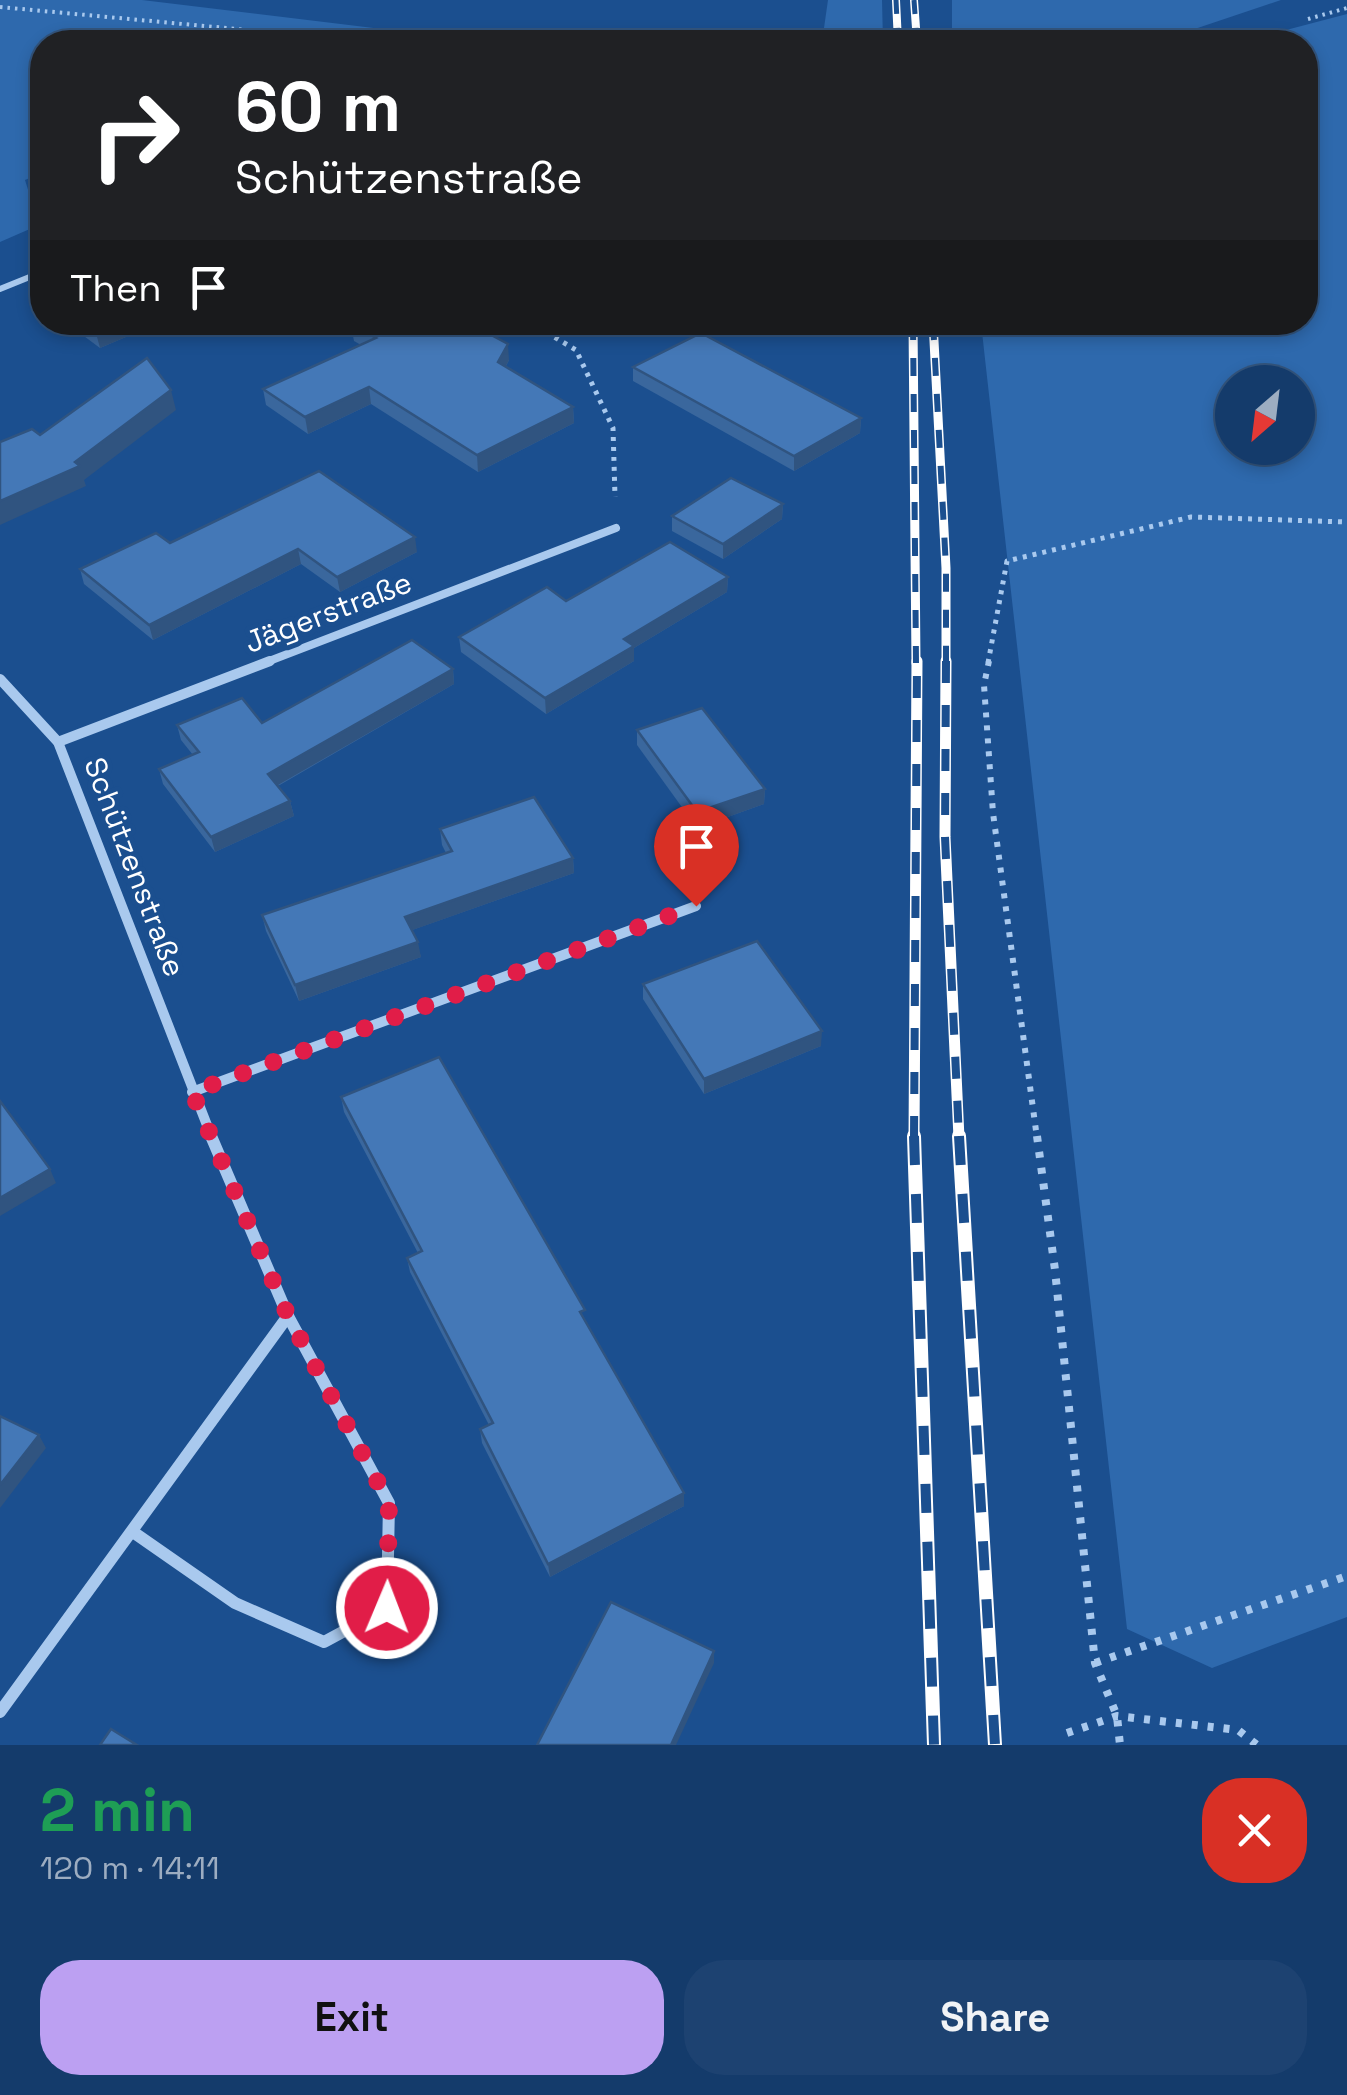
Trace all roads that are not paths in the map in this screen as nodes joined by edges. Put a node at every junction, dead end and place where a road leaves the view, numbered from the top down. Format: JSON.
{"nodes":[{"id":1,"x":30,"y":277,"type":"edge"},
{"id":2,"x":0,"y":289,"type":"edge"},
{"id":3,"x":616,"y":528,"type":"road end"},
{"id":4,"x":0,"y":679,"type":"edge"},
{"id":5,"x":58,"y":742,"type":"junction"},
{"id":6,"x":696,"y":906,"type":"dead end"},
{"id":7,"x":192,"y":1092,"type":"junction"},
{"id":8,"x":288,"y":1316,"type":"junction"},
{"id":9,"x":133,"y":1532,"type":"junction"},
{"id":10,"x":0,"y":1712,"type":"edge"}],
"edges":[{"from":1,"to":2,"type":"street"},
{"from":3,"to":5,"type":"street","name":"Jägerstraße"},
{"from":4,"to":5,"type":"street","name":"Schützenstraße"},
{"from":5,"to":7,"type":"street","name":"Schützenstraße"},
{"from":6,"to":7,"type":"street"},
{"from":7,"to":8,"type":"street","name":"Schützenstraße"},
{"from":8,"to":9,"type":"street"},
{"from":8,"to":9,"type":"street","name":"Schützenstraße"},
{"from":9,"to":10,"type":"street"}]}
